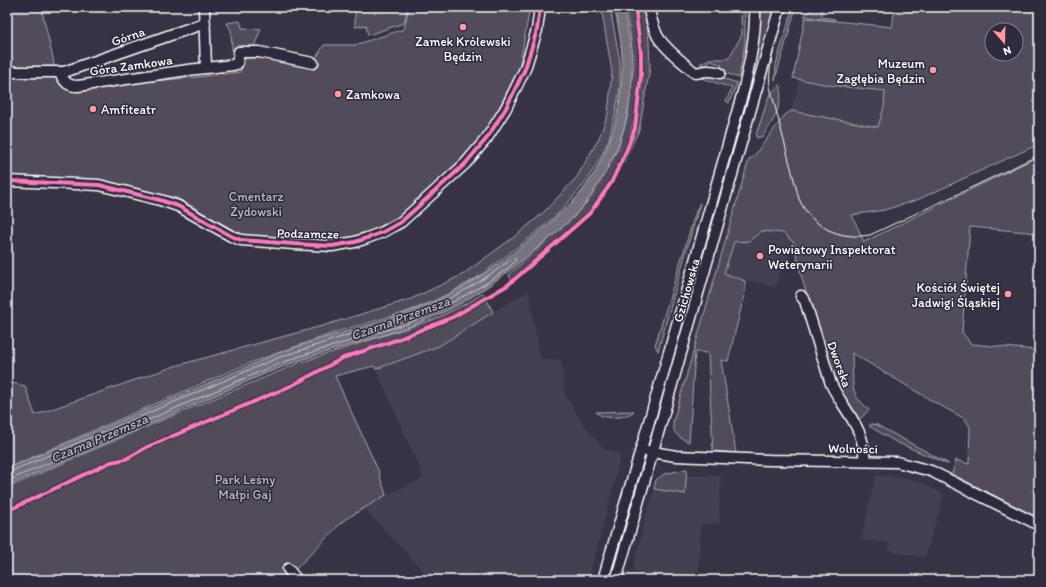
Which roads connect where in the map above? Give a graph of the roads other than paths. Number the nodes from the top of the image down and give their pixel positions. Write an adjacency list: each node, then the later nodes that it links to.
1 (204, 7): 6 (street)
2 (540, 7): 14 (street, Podzamcze)
3 (648, 7): 11 (street)
4 (755, 7): 12 (street, Gzichowska)
5 (780, 7): 13 (street, Gzichowska)
6 (205, 23): 8 (street); 10 (street, Górna)
7 (313, 63): 8 (street, Góra Zamkowa)
8 (206, 68): 10 (street, Góra Zamkowa)
9 (7, 72): 10 (street)
10 (59, 72)
11 (720, 73)
12 (722, 166): 13 (street); 16 (street, Gzichowska)
13 (734, 169): 17 (street, Gzichowska)
14 (7, 181)
15 (802, 296): 18 (street, Dworska)
16 (641, 450): 17 (street, Wolności); 22 (street, Gzichowska)
17 (653, 453): 18 (street, Wolności); 23 (street, Gzichowska)
18 (864, 461): 19 (street, Wolności)
19 (1039, 525)
20 (288, 569): 21 (street)
21 (297, 580)
22 (603, 580)
23 (616, 580)

